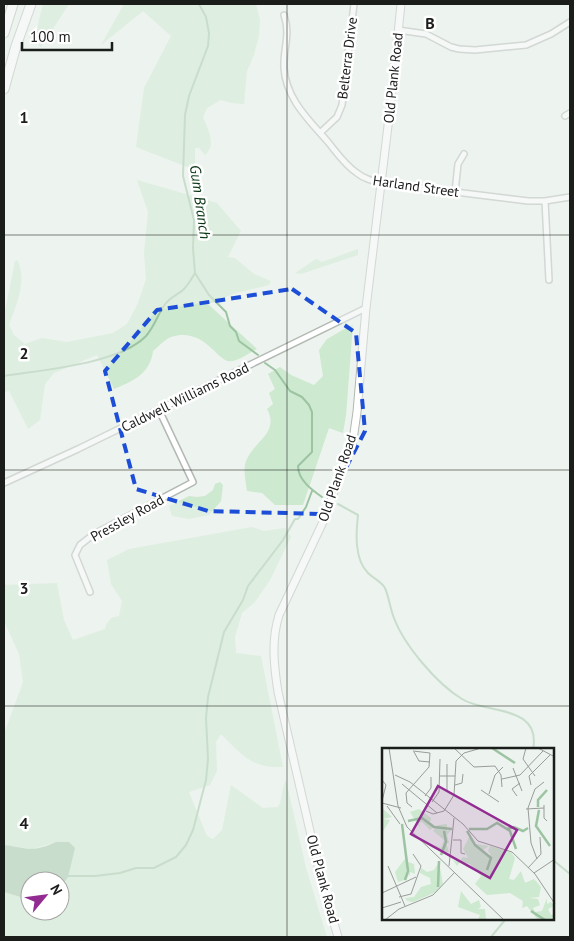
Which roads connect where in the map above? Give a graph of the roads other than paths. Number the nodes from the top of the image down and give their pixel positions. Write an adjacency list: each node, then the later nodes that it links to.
1 (13, 4): 8 (highway)
2 (31, 4): 9 (highway)
3 (354, 4): 10 (street, Belterra Drive)
4 (401, 4): 7 (street, Old Plank Road)
5 (284, 15): 10 (street, Harland Street)
6 (570, 22): 7 (street)
7 (398, 30): 12 (street, Old Plank Road)
8 (4, 33)
9 (4, 89)
10 (320, 133): 12 (street, Harland Street)
11 (464, 154): 13 (street)
12 (382, 183): 13 (street, Harland Street); 17 (street, Old Plank Road)
13 (455, 192): 15 (street, Harland Street)
14 (570, 197): 15 (street, Harland Street)
15 (545, 201): 16 (street)
16 (549, 280)
17 (366, 308): 18 (street, Caldwell Williams Road); 21 (street, Old Plank Road)
18 (159, 410): 19 (street, Caldwell Williams Road); 20 (street, Pressley Road)
19 (4, 483)
20 (90, 592)
21 (338, 937)

